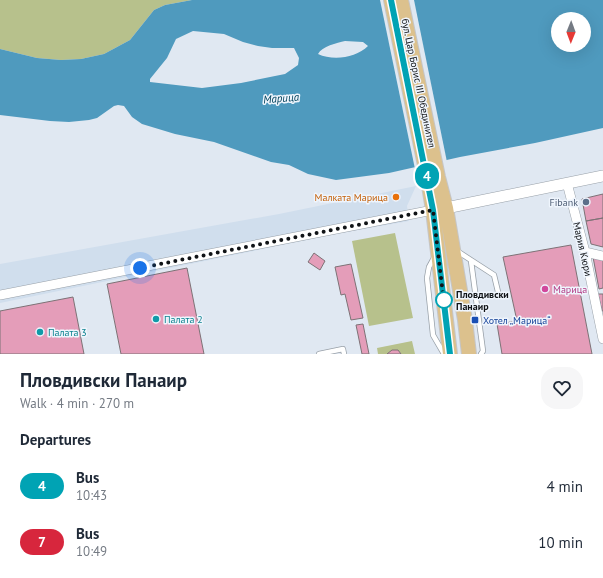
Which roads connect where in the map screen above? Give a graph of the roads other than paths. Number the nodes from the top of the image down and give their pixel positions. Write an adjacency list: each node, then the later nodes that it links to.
1 (391, 0): 4 (main road, бул. Цар Борис III Обединител)
2 (401, 0): 4 (main road, бул. Цар Борис III Обединител)
3 (603, 176): 5 (street)
4 (433, 179): 6 (main road, бул. Цар Борис III Обединител)
5 (567, 183): 6 (street); 9 (street, Мария Кюри)
6 (440, 209): 7 (main road, бул. Цар Борис III Обединител); 8 (main road, бул. Цар Борис III Обединител); 12 (street)
7 (454, 249): 11 (lane); 19 (main road, бул. Цар Борис III Обединител)
8 (438, 251): 17 (lane); 18 (main road, бул. Цар Борис III Обединител)
9 (585, 252): 10 (street); 14 (street, Мария Кюри)
10 (603, 256)
11 (471, 261): 13 (lane); 20 (lane)
12 (0, 295)
13 (499, 296)
14 (603, 339)
15 (319, 354): 16 (lane)
16 (344, 354)
17 (444, 354)
18 (450, 354)
19 (469, 354)
20 (481, 354)

